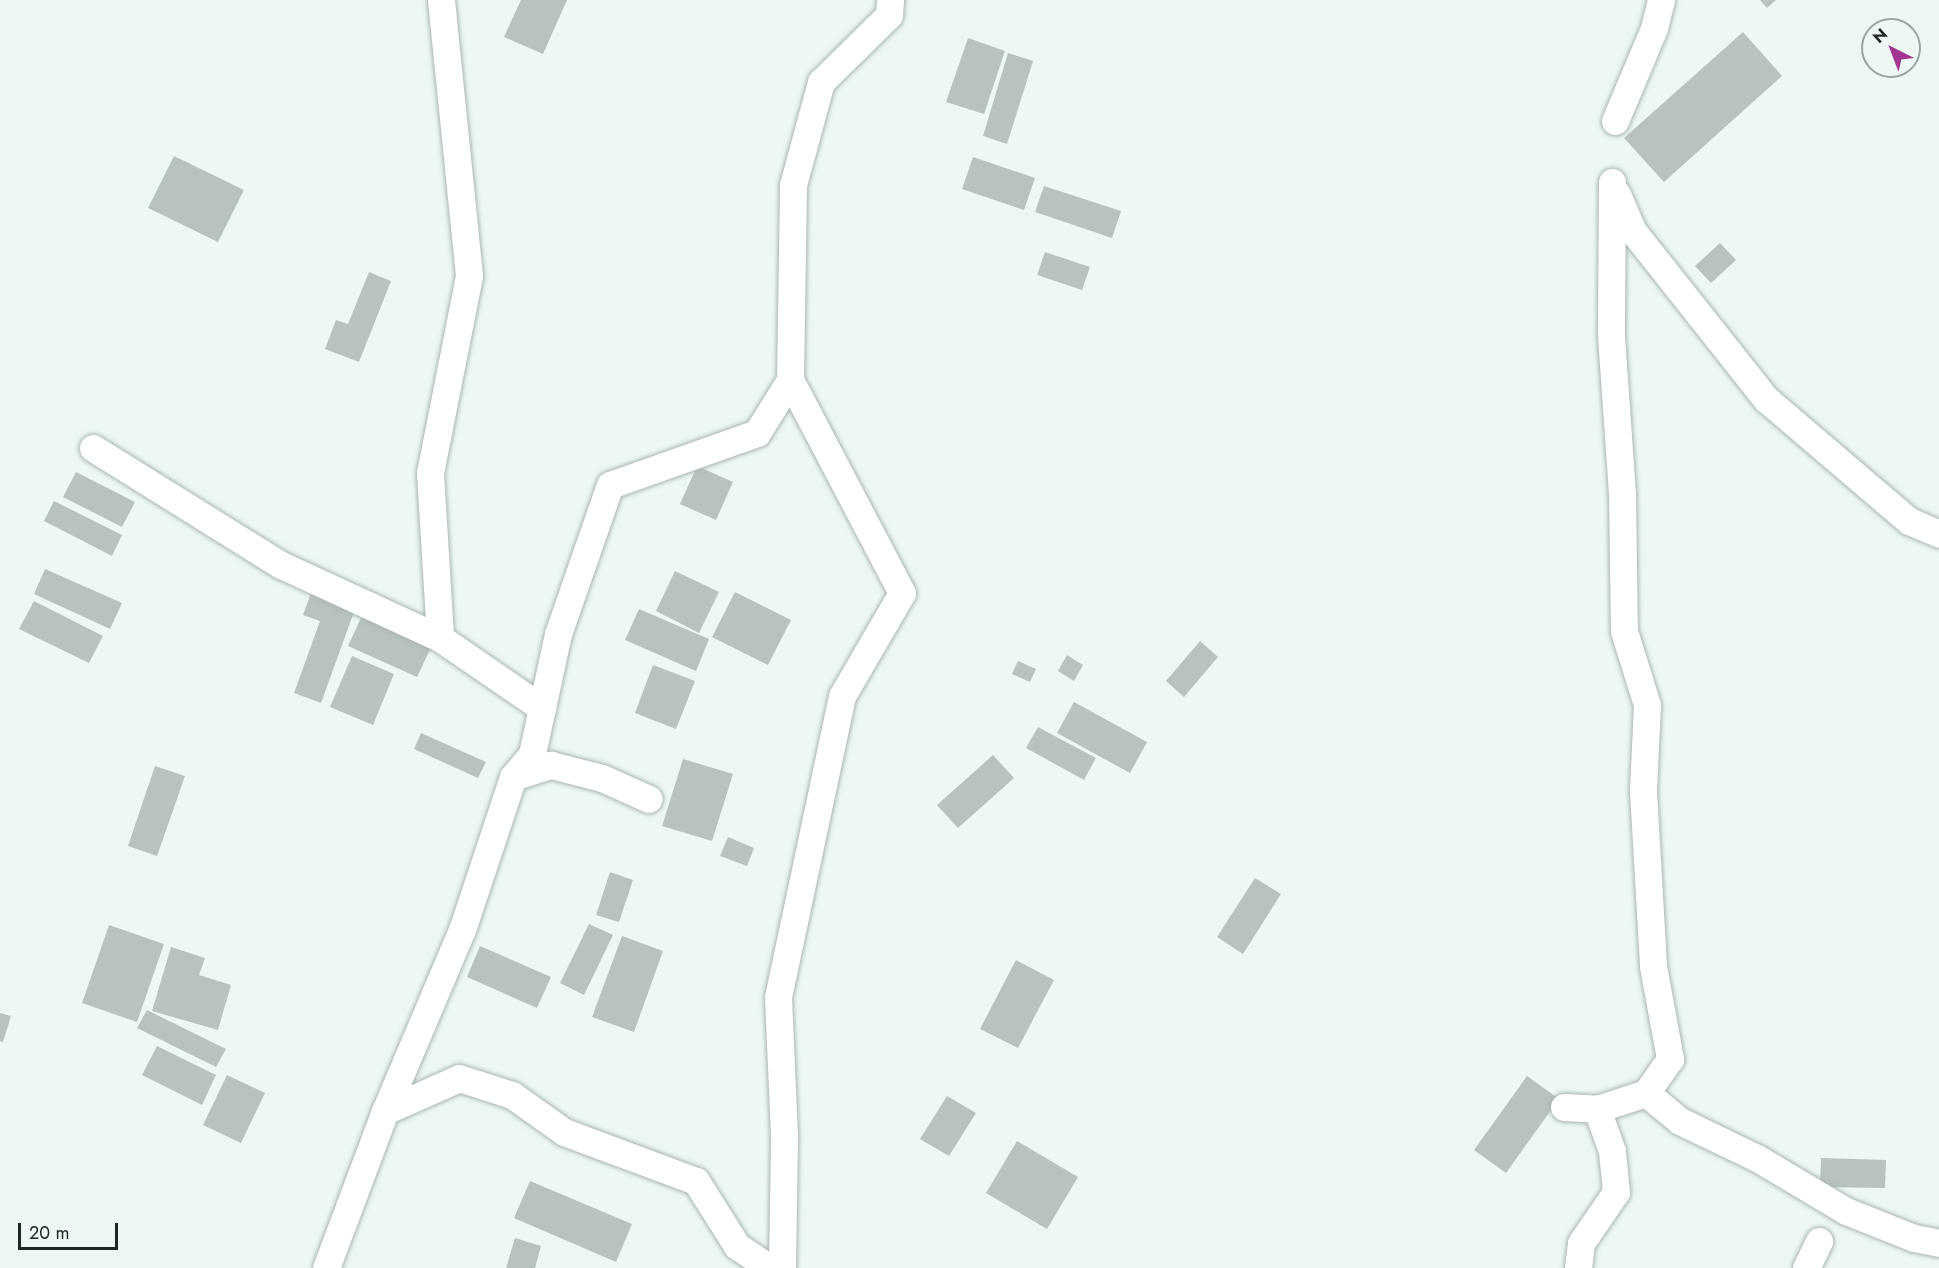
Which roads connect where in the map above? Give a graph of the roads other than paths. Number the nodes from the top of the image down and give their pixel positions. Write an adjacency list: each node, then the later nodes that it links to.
1 (441, 0): 8 (street)
2 (890, 0): 5 (street)
3 (1661, 0): 4 (street)
4 (1615, 122)
5 (790, 380): 9 (street); 20 (street)
6 (93, 448): 8 (street)
7 (1939, 534): 12 (street)
8 (440, 638): 9 (street)
9 (542, 708): 10 (street)
10 (513, 777): 11 (street); 15 (street)
11 (649, 799)
12 (1646, 1093): 14 (street); 17 (street)
13 (1564, 1107): 14 (street)
14 (1597, 1109): 21 (street)
15 (385, 1111): 18 (street); 19 (street)
16 (1819, 1241): 22 (street)
17 (1939, 1244)
18 (326, 1268)
19 (770, 1268)
20 (782, 1268)
21 (1578, 1268)
22 (1806, 1268)

